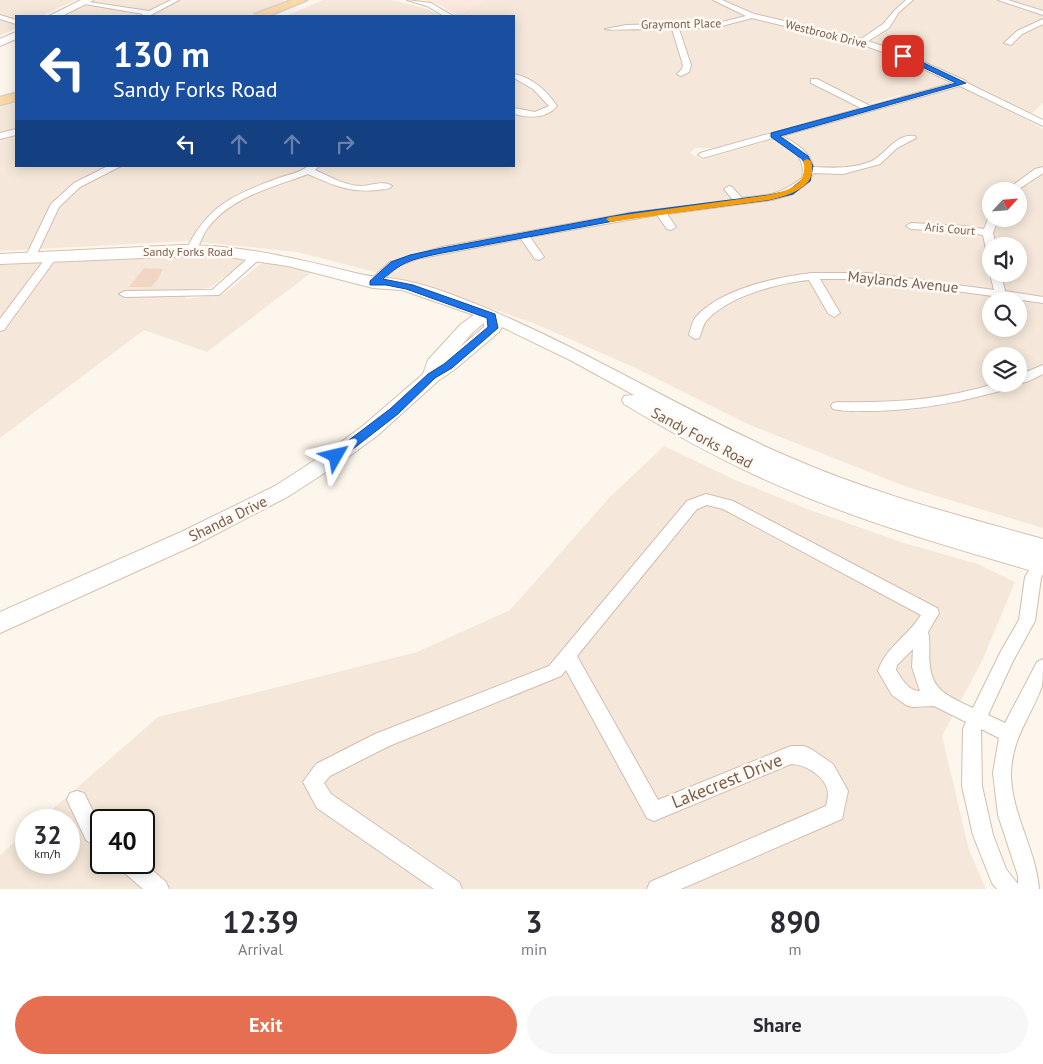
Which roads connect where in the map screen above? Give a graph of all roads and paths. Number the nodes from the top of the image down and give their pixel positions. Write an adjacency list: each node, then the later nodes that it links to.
1 (176, 0): 13 (street)
2 (300, 0): 14 (main road)
3 (410, 0): 16 (street)
4 (716, 0): 10 (street, Westbrook Drive)
5 (910, 0): 25 (street)
6 (1001, 0): 11 (street)
7 (314, 1): 15 (main road)
8 (86, 2): 12 (street); 13 (street)
9 (739, 2): 10 (street)
10 (727, 6): 17 (street, Westbrook Drive)
11 (1043, 13)
12 (56, 15)
13 (147, 15)
14 (262, 15)
15 (279, 15)
16 (447, 15)
17 (752, 16): 22 (street, Graymont Place); 25 (street, Westbrook Drive)
18 (2, 17): 19 (street); 21 (street)
19 (15, 18)
20 (1043, 21): 27 (street)
21 (15, 22)
22 (675, 26): 23 (street, Graymont Place); 28 (street)
23 (609, 29)
24 (15, 36): 26 (street)
25 (862, 42): 31 (street, Westbrook Drive)
26 (0, 43)
27 (1008, 43)
28 (681, 74)
29 (515, 76): 35 (street)
30 (814, 81): 34 (street)
31 (962, 83): 34 (street); 36 (street, Westbrook Drive)
32 (15, 97): 33 (main road)
33 (0, 101)
34 (867, 108): 38 (street)
35 (515, 111)
36 (1043, 123)
37 (15, 132): 39 (street)
38 (774, 135): 41 (street); 44 (street)
39 (0, 136)
40 (912, 138): 44 (street)
41 (704, 155)
42 (114, 167): 61 (street)
43 (311, 168): 47 (street); 57 (street)
44 (810, 170): 49 (street)
45 (1043, 170): 46 (street)
46 (1023, 182)
47 (387, 186)
48 (729, 190): 49 (street)
49 (739, 201): 50 (street)
50 (660, 212): 52 (street); 55 (street)
51 (911, 226): 54 (street, Aris Court)
52 (671, 227)
53 (990, 228): 54 (street)
54 (988, 233): 56 (street)
55 (524, 236): 60 (street); 64 (street)
56 (989, 237)
57 (191, 250): 58 (street, Sandy Forks Road); 59 (street, Sandy Forks Road)
58 (258, 255): 64 (street, Sandy Forks Road); 66 (street)
59 (52, 257): 61 (street, Sandy Forks Road); 71 (street)
60 (539, 257)
61 (30, 258): 62 (street, Sandy Forks Road)
62 (0, 260)
63 (812, 276): 65 (street, Maylands Avenue); 69 (street); 72 (street, Maylands Avenue)
64 (373, 283): 70 (street, Sandy Forks Road)
65 (985, 292)
66 (125, 294)
67 (1027, 298): 68 (street, Maylands Avenue)
68 (1043, 300)
69 (834, 313)
70 (487, 321): 77 (street, Sandy Forks Road); 78 (street, Shanda Drive)
71 (0, 327)
72 (695, 335)
73 (1043, 369): 74 (street)
74 (1027, 376)
75 (983, 392): 76 (street)
76 (838, 406)
77 (1042, 560): 85 (street)
78 (0, 623)
79 (920, 631): 80 (street); 81 (street); 82 (street)
80 (902, 648): 82 (street); 84 (street)
81 (567, 655): 91 (street); 92 (street, Lakecrest Drive)
82 (920, 660): 84 (street)
83 (1043, 666): 86 (street)
84 (935, 698): 85 (street)
85 (978, 717): 86 (street); 93 (street)
86 (1009, 734): 94 (street)
87 (77, 800): 88 (street)
88 (90, 829)
89 (141, 874): 90 (street)
90 (159, 889)
91 (452, 889)
92 (657, 889)
93 (1010, 889)
94 (1029, 889)

